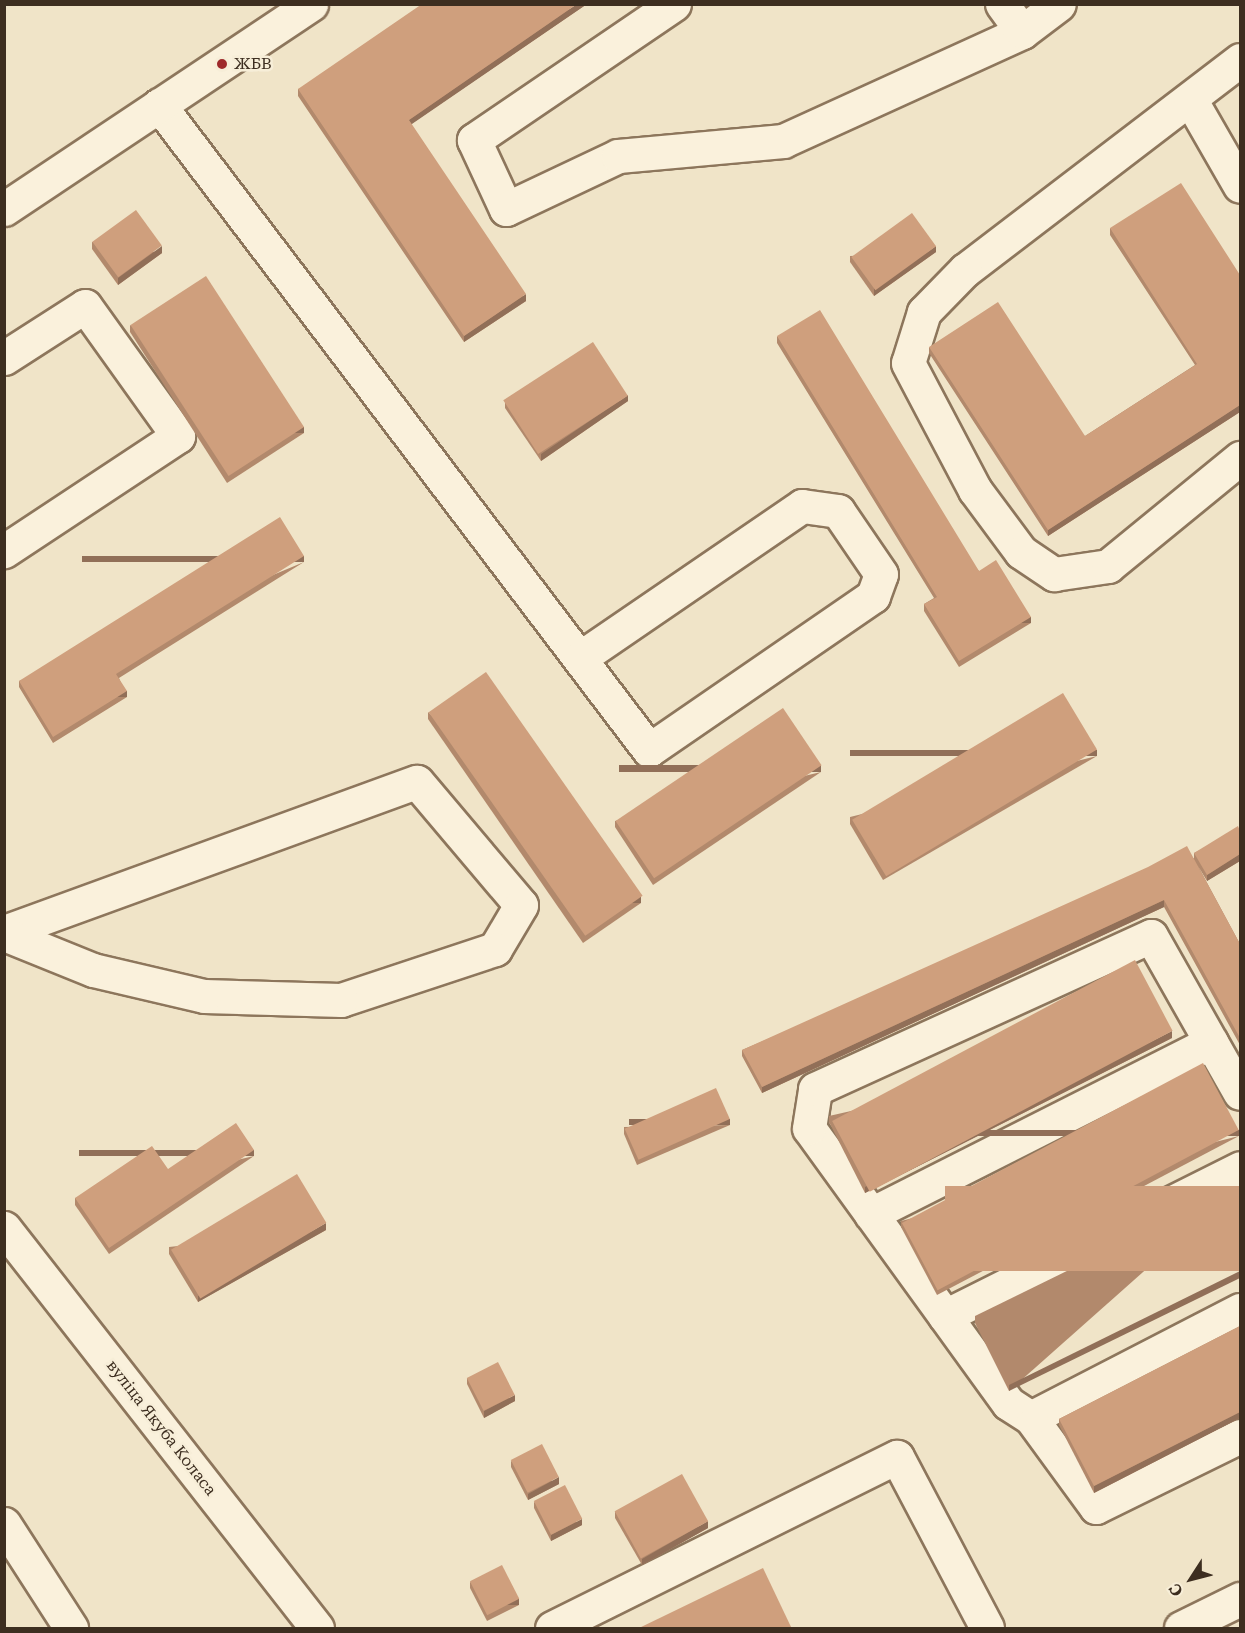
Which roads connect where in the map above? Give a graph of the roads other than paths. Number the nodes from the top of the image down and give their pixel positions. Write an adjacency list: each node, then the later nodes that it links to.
1 (311, 4): 8 (street)
2 (674, 4): 5 (street)
3 (1002, 4): 5 (street)
4 (1059, 4): 5 (street)
5 (1022, 32)
6 (1240, 60): 7 (street)
7 (1190, 99): 9 (street); 12 (street)
8 (159, 105): 10 (street); 14 (street)
9 (1240, 186)
10 (4, 208)
11 (4, 358): 13 (street)
12 (1240, 458)
13 (4, 551)
14 (580, 658): 14 (street)
15 (4, 933): 15 (street)
16 (1211, 1042): 17 (street); 19 (street); 19 (street)
17 (1240, 1093)
18 (1240, 1168): 22 (street)
19 (871, 1214): 22 (street)
20 (4, 1228): 28 (street, вуліца Якуба Коласа)
21 (1240, 1310): 23 (street)
22 (945, 1316): 23 (street)
23 (1031, 1418): 24 (street)
24 (1240, 1436)
25 (4, 1524): 27 (street)
26 (1240, 1599): 31 (street)
27 (71, 1629)
28 (317, 1629)
29 (552, 1629): 30 (street)
30 (987, 1629)
31 (1181, 1629)

